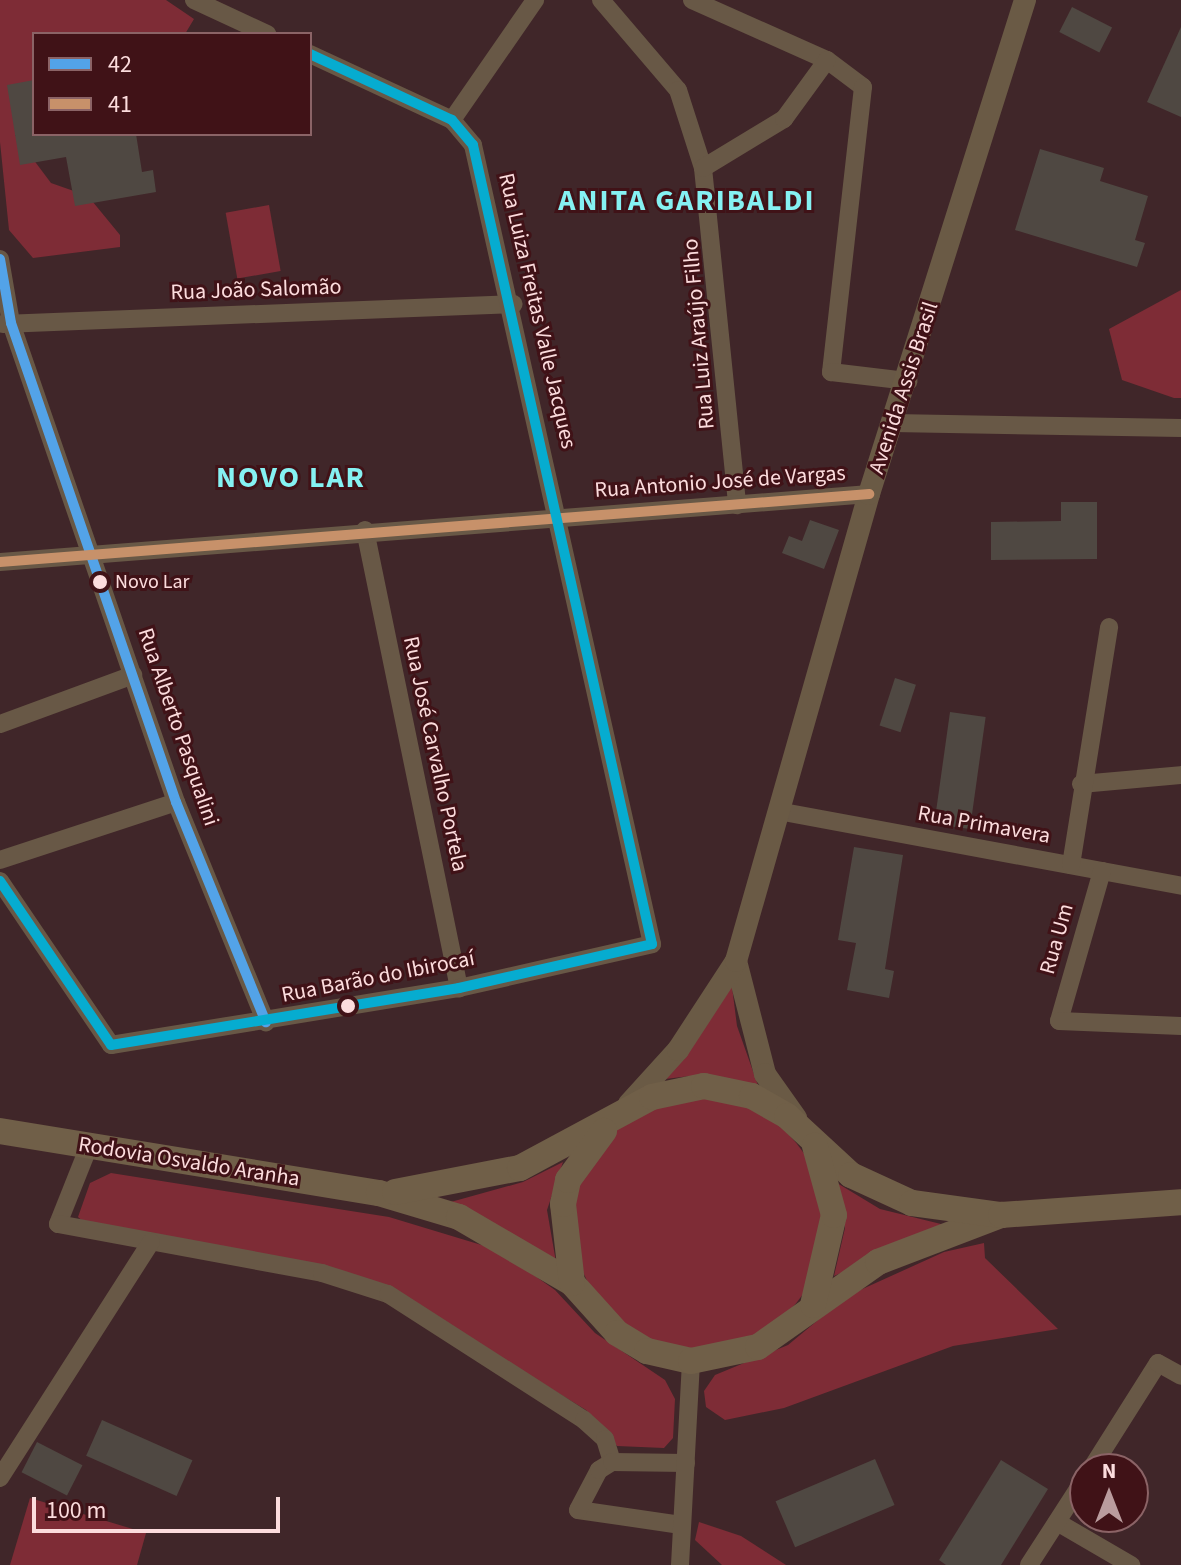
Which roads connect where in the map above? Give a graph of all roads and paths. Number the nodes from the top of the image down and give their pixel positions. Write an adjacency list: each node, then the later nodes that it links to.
1 (194, 0): 6 (street)
2 (535, 0): 9 (street)
3 (601, 0): 10 (street, Rua Luiz Araújo Filho)
4 (692, 0): 8 (street)
5 (1025, 0): 14 (main road, Avenida Assis Brasil)
6 (263, 32)
7 (312, 55): 9 (street)
8 (827, 60): 10 (street); 14 (street)
9 (452, 120): 12 (street, Rua Luiza Freitas Valle Jacques)
10 (703, 168): 18 (street, Rua Luiz Araújo Filho)
11 (0, 259): 13 (street, Rua Alberto Pasqualini)
12 (514, 304): 13 (street, Rua João Salomão); 19 (street, Rua Luiza Freitas Valle Jacques)
13 (5, 324): 21 (street, Rua Alberto Pasqualini)
14 (908, 381): 15 (main road, Avenida Assis Brasil)
15 (893, 423): 16 (street); 17 (main road, Avenida Assis Brasil)
16 (1181, 428)
17 (869, 494): 18 (street, Rua Antonio José de Vargas); 29 (main road, Avenida Assis Brasil)
18 (737, 505): 19 (street, Rua Antonio José de Vargas)
19 (560, 518): 20 (street, Rua Antonio José de Vargas); 35 (street, Rua Luiza Freitas Valle Jacques)
20 (365, 530): 21 (street, Rua Antonio José de Vargas); 37 (street, Rua José Carvalho Portela)
21 (94, 551): 22 (street, Rua Antonio José de Vargas); 24 (street, Rua Alberto Pasqualini)
22 (0, 562)
23 (1109, 627): 27 (street)
24 (133, 675): 25 (street); 28 (street, Rua Alberto Pasqualini)
25 (0, 724)
26 (1181, 775): 27 (street)
27 (1081, 784): 31 (street)
28 (176, 802): 30 (street); 38 (street, Rua Alberto Pasqualini)
29 (778, 811): 31 (street, Rua Primavera); 36 (main road, Avenida Assis Brasil)
30 (0, 860)
31 (1071, 865): 32 (street, Rua Primavera)
32 (1102, 871): 34 (street, Rua Primavera); 39 (street, Rua Um)
33 (0, 881): 38 (street, Rua Barão do Ibirocaí)
34 (1181, 886)
35 (652, 944): 37 (street, Rua Barão do Ibirocaí)
36 (736, 961): 40 (main road, Avenida Assis Brasil); 42 (main road)
37 (459, 988): 38 (street, Rua Barão do Ibirocaí)
38 (266, 1022)
39 (1181, 1026)
40 (617, 1117): 42 (highway); 44 (highway); 48 (highway)
41 (0, 1131): 43 (highway, Rodovia Osvaldo Aranha)
42 (811, 1135): 46 (highway); 49 (highway)
43 (89, 1146): 44 (highway, Rodovia Osvaldo Aranha); 47 (street)
44 (379, 1193): 48 (highway)
45 (1181, 1202): 46 (highway)
46 (1001, 1215): 49 (highway)
47 (151, 1242): 53 (street); 55 (street)
48 (572, 1283): 50 (highway)
49 (813, 1305): 50 (highway)
50 (691, 1361): 54 (street)
51 (1181, 1376): 52 (street)
52 (1101, 1453)
53 (612, 1462): 54 (street); 58 (street)
54 (686, 1463): 58 (street)
55 (0, 1478)
56 (1069, 1503): 57 (street)
57 (1057, 1522): 60 (street); 61 (street)
58 (681, 1525): 59 (street)
59 (680, 1565)
60 (1029, 1565)
61 (1131, 1565)

